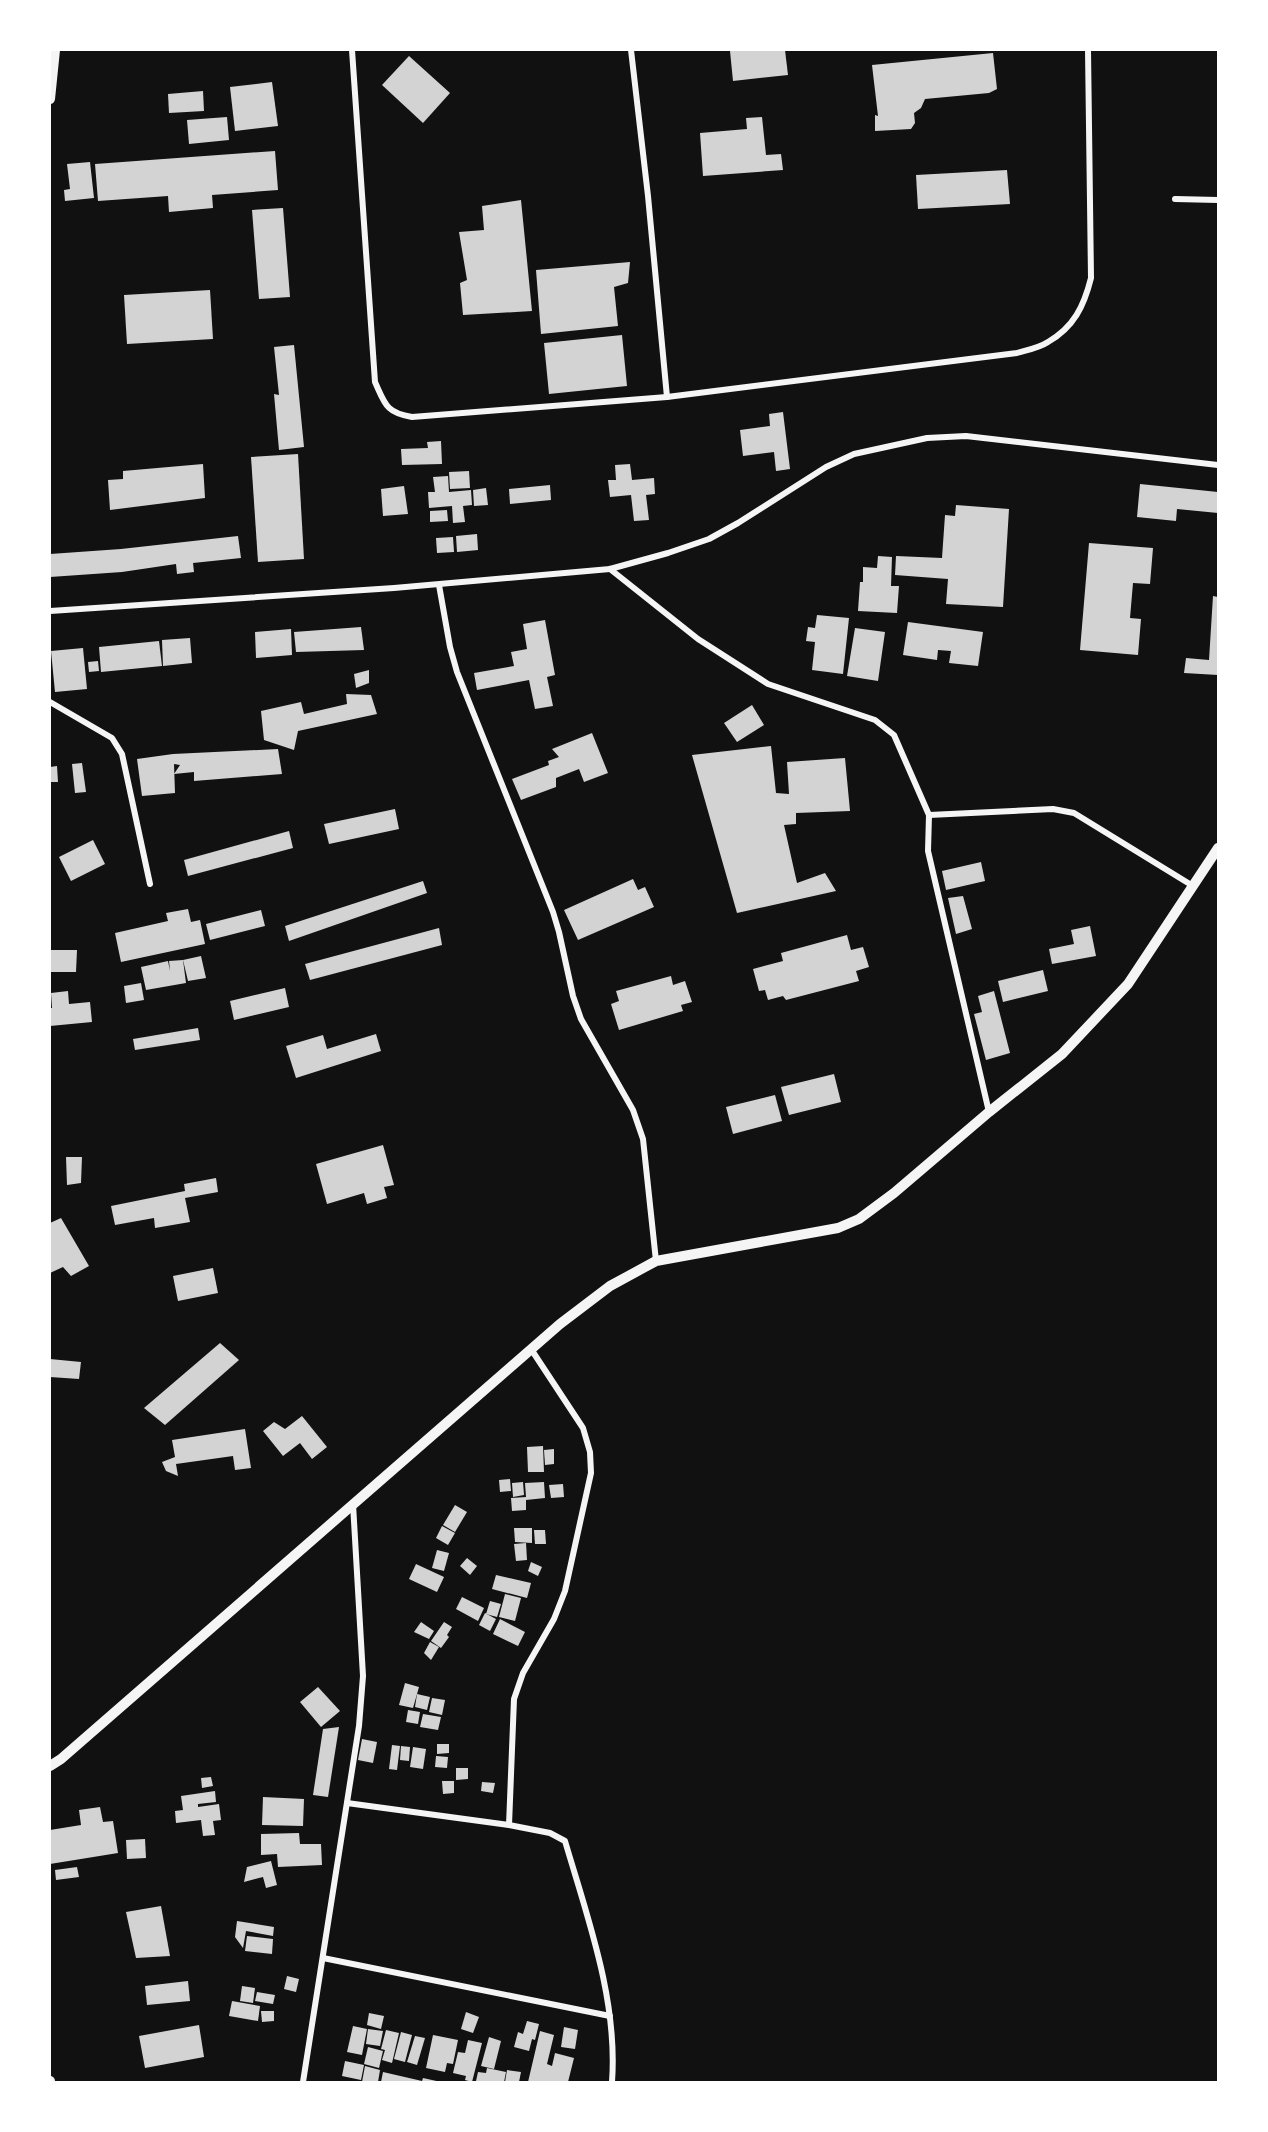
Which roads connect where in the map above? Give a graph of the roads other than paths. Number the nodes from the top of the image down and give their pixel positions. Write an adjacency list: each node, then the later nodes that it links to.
1 (55, 50): 5 (street)
2 (352, 50): 8 (street)
3 (630, 50): 8 (street)
4 (1088, 50): 8 (street)
5 (50, 99)
6 (1175, 199): 7 (street)
7 (1218, 200)
8 (667, 397)
9 (1218, 465): 10 (street)
10 (610, 569): 11 (street); 14 (street)
11 (439, 585): 12 (street); 19 (street)
12 (50, 611)
13 (50, 702): 16 (street)
14 (929, 815): 17 (street); 18 (street)
15 (1218, 848): 17 (street)
16 (150, 884)
17 (1193, 886): 18 (street)
18 (989, 1112): 19 (street)
19 (656, 1261): 20 (street)
20 (531, 1349): 21 (street); 24 (street)
21 (353, 1504): 22 (street); 23 (street)
22 (50, 1766)
23 (347, 1803): 24 (street); 25 (street)
24 (509, 1825): 26 (street)
25 (323, 1958): 26 (street); 27 (street)
26 (610, 2016): 28 (street)
27 (303, 2082)
28 (612, 2082)

